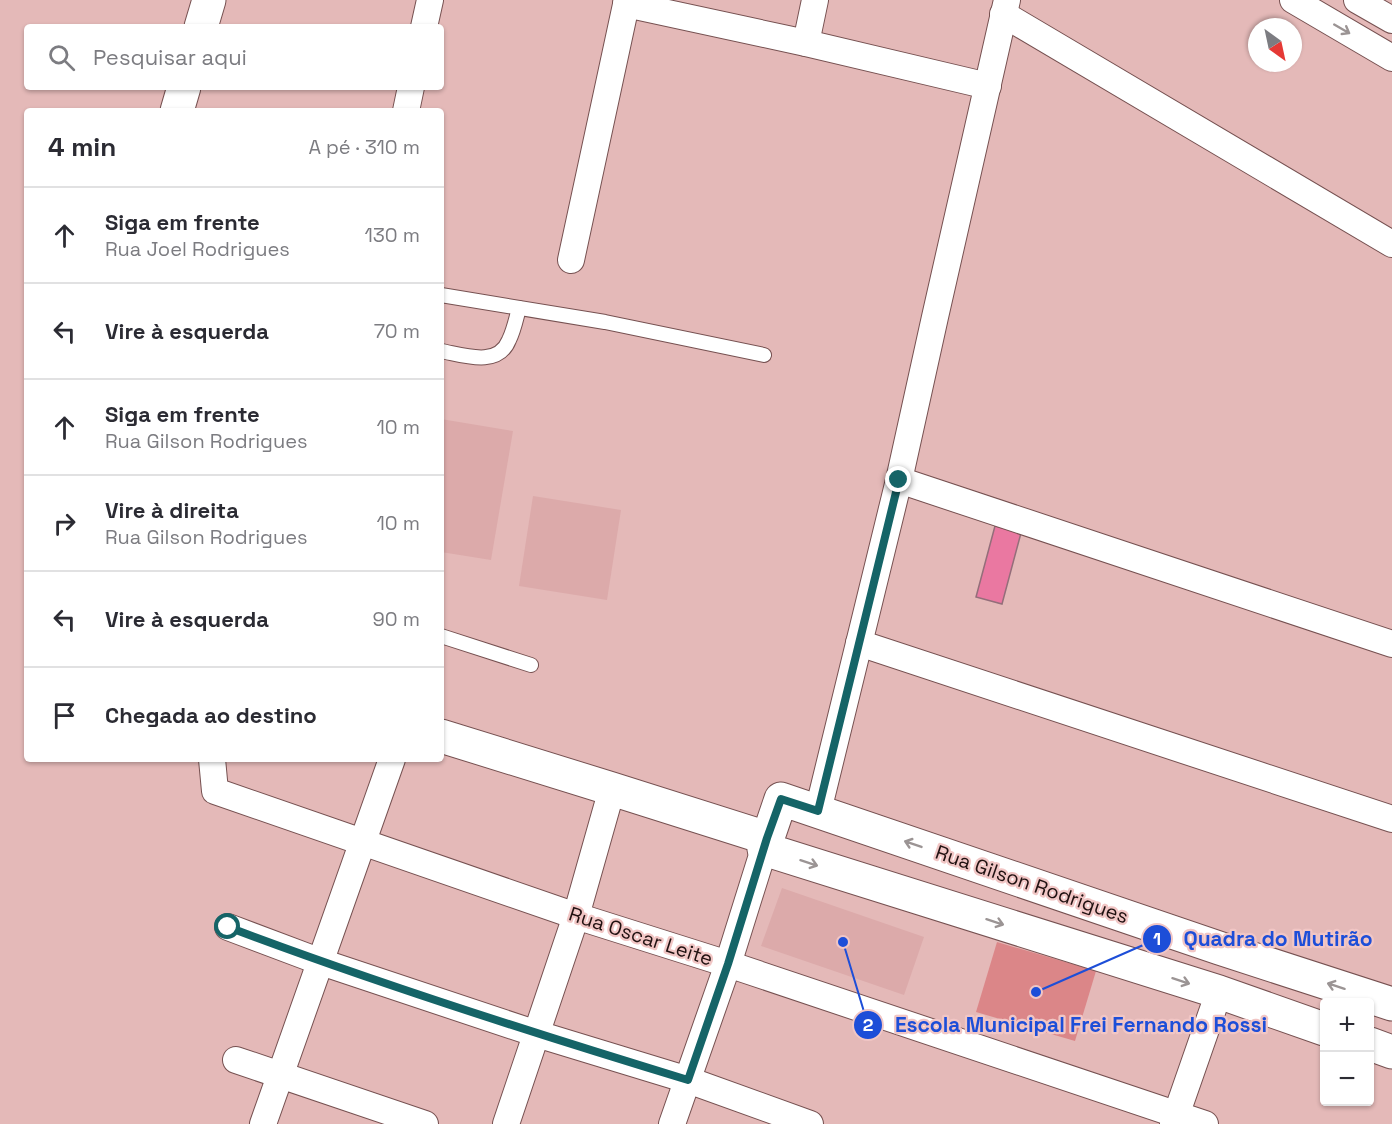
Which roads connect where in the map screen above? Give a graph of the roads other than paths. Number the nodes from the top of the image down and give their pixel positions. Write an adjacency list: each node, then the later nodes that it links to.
1 (209, 0): 9 (street)
2 (430, 0): 10 (street)
3 (814, 0): 11 (street)
4 (1293, 0): 12 (street, one-way to 12)
5 (1358, 0): 8 (street)
6 (626, 2): 11 (street); 19 (street)
7 (1005, 7): 13 (street); 18 (street)
8 (1392, 20)
9 (202, 24)
10 (425, 24)
11 (806, 43): 13 (street)
12 (1392, 58)
13 (988, 86): 24 (street)
14 (183, 90): 16 (street)
15 (410, 90): 17 (street)
16 (178, 108)
17 (407, 108)
18 (1392, 244)
19 (571, 260)
20 (444, 296): 21 (lane)
21 (519, 308): 22 (lane); 23 (lane)
22 (444, 352)
23 (764, 355)
24 (899, 480): 26 (street); 27 (street)
25 (444, 637): 28 (lane)
26 (858, 643): 33 (street); 34 (street)
27 (1392, 644)
28 (531, 665)
29 (444, 737): 32 (street)
30 (212, 762): 35 (street, Rua Oscar Leite)
31 (391, 762): 35 (street)
32 (612, 789): 36 (street); 37 (street)
33 (818, 811): 36 (street, Rua Gilson Rodrigues); 42 (street, Rua Gilson Rodrigues, one-way to 33)
34 (1392, 819)
35 (363, 843): 37 (street, Rua Oscar Leite); 39 (street)
36 (766, 844): 40 (street); 41 (street, one-way to 41)
37 (576, 916): 40 (street, Rua Oscar Leite); 44 (street)
38 (228, 927): 39 (street)
39 (321, 962): 44 (street); 48 (street)
40 (728, 964): 49 (street); 50 (street, Rua Oscar Leite)
41 (1219, 993): 43 (street); 50 (street)
42 (1392, 1004)
43 (1320, 1028)
44 (537, 1034): 49 (street); 53 (street)
45 (1374, 1045): 46 (street)
46 (1392, 1052)
47 (236, 1060): 48 (street)
48 (281, 1075): 51 (street); 52 (street)
49 (688, 1080): 54 (street); 55 (street)
50 (1175, 1119): 56 (street, Rua Oscar Leite)
51 (263, 1124)
52 (425, 1124)
53 (506, 1124)
54 (672, 1124)
55 (810, 1124)
56 (1205, 1124)

